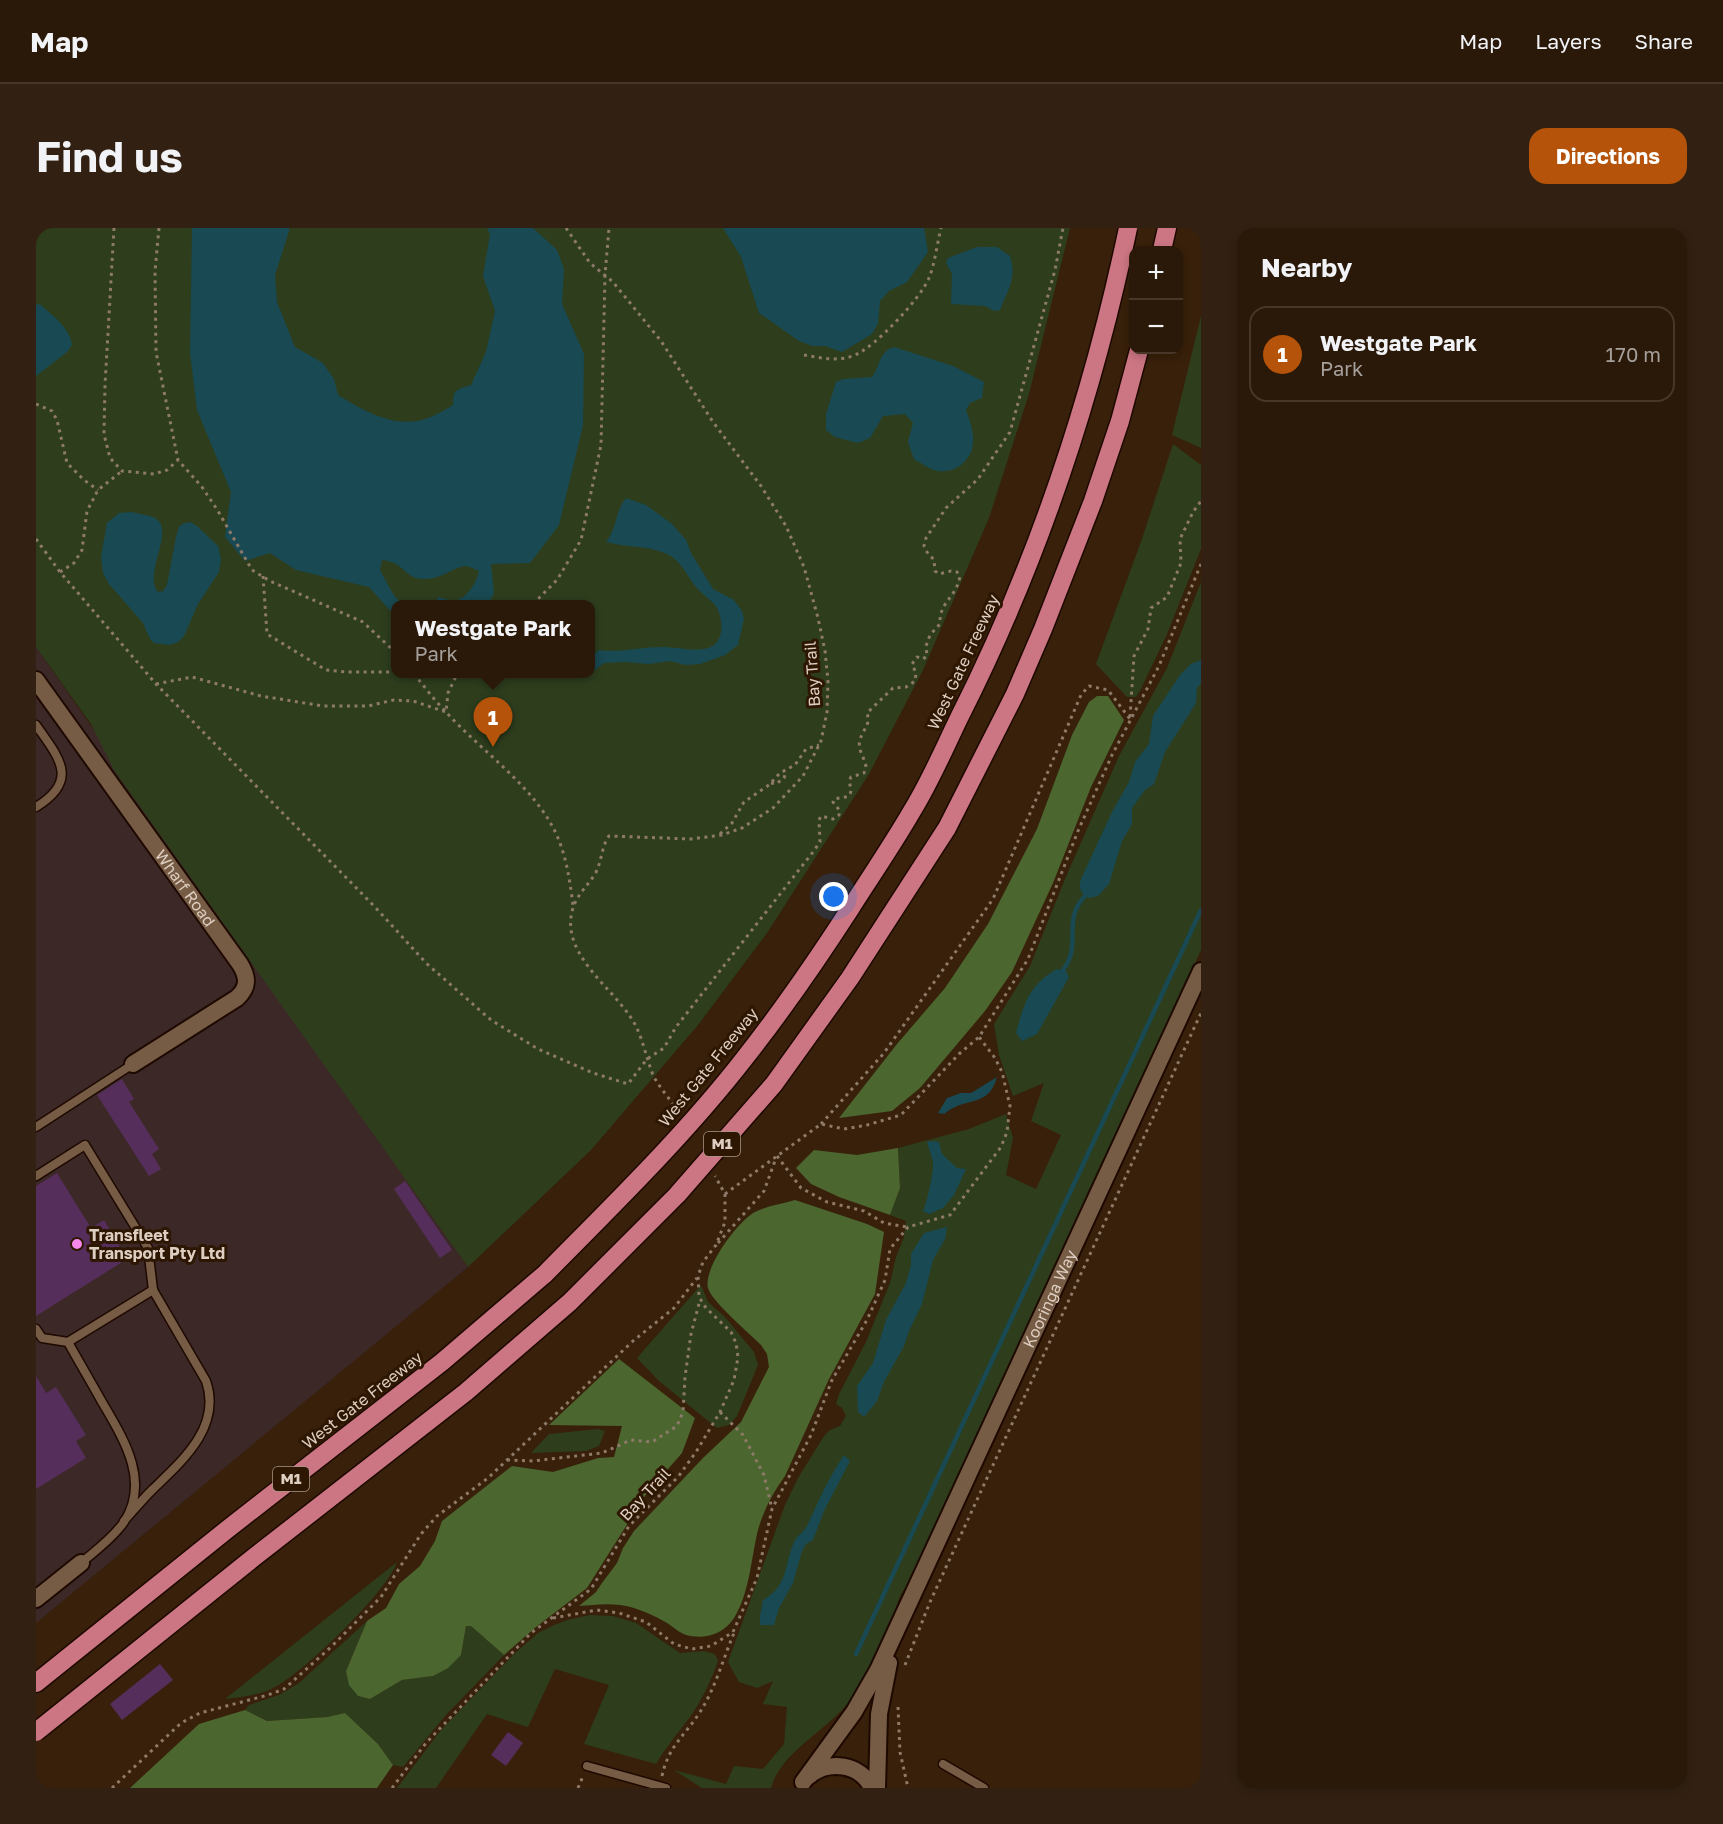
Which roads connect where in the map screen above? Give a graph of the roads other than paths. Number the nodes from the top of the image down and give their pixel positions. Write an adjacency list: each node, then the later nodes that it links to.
1 (1128, 228): 19 (highway, West Gate Freeway / M1, bridge)
2 (1167, 228): 3 (highway)
3 (1163, 246)
4 (1138, 354): 20 (highway, M1, bridge)
5 (36, 680): 9 (street, Wharf Road)
6 (36, 725): 7 (lane)
7 (36, 807)
8 (1201, 971): 18 (street, Kooringa Way)
9 (133, 1064): 10 (lane)
10 (36, 1127)
11 (36, 1176): 12 (lane)
12 (153, 1290): 14 (lane); 15 (lane)
13 (36, 1329): 14 (lane)
14 (68, 1342): 15 (lane)
15 (124, 1521): 16 (lane)
16 (81, 1563): 17 (street)
17 (36, 1599)
18 (899, 1627): 23 (street, Kooringa Way); 26 (street, Kooringa Way)
19 (36, 1683)
20 (36, 1732)
21 (944, 1764): 27 (lane)
22 (587, 1766): 24 (lane)
23 (801, 1785): 25 (street)
24 (662, 1787)
25 (872, 1788)
26 (877, 1788)
27 (984, 1788)

